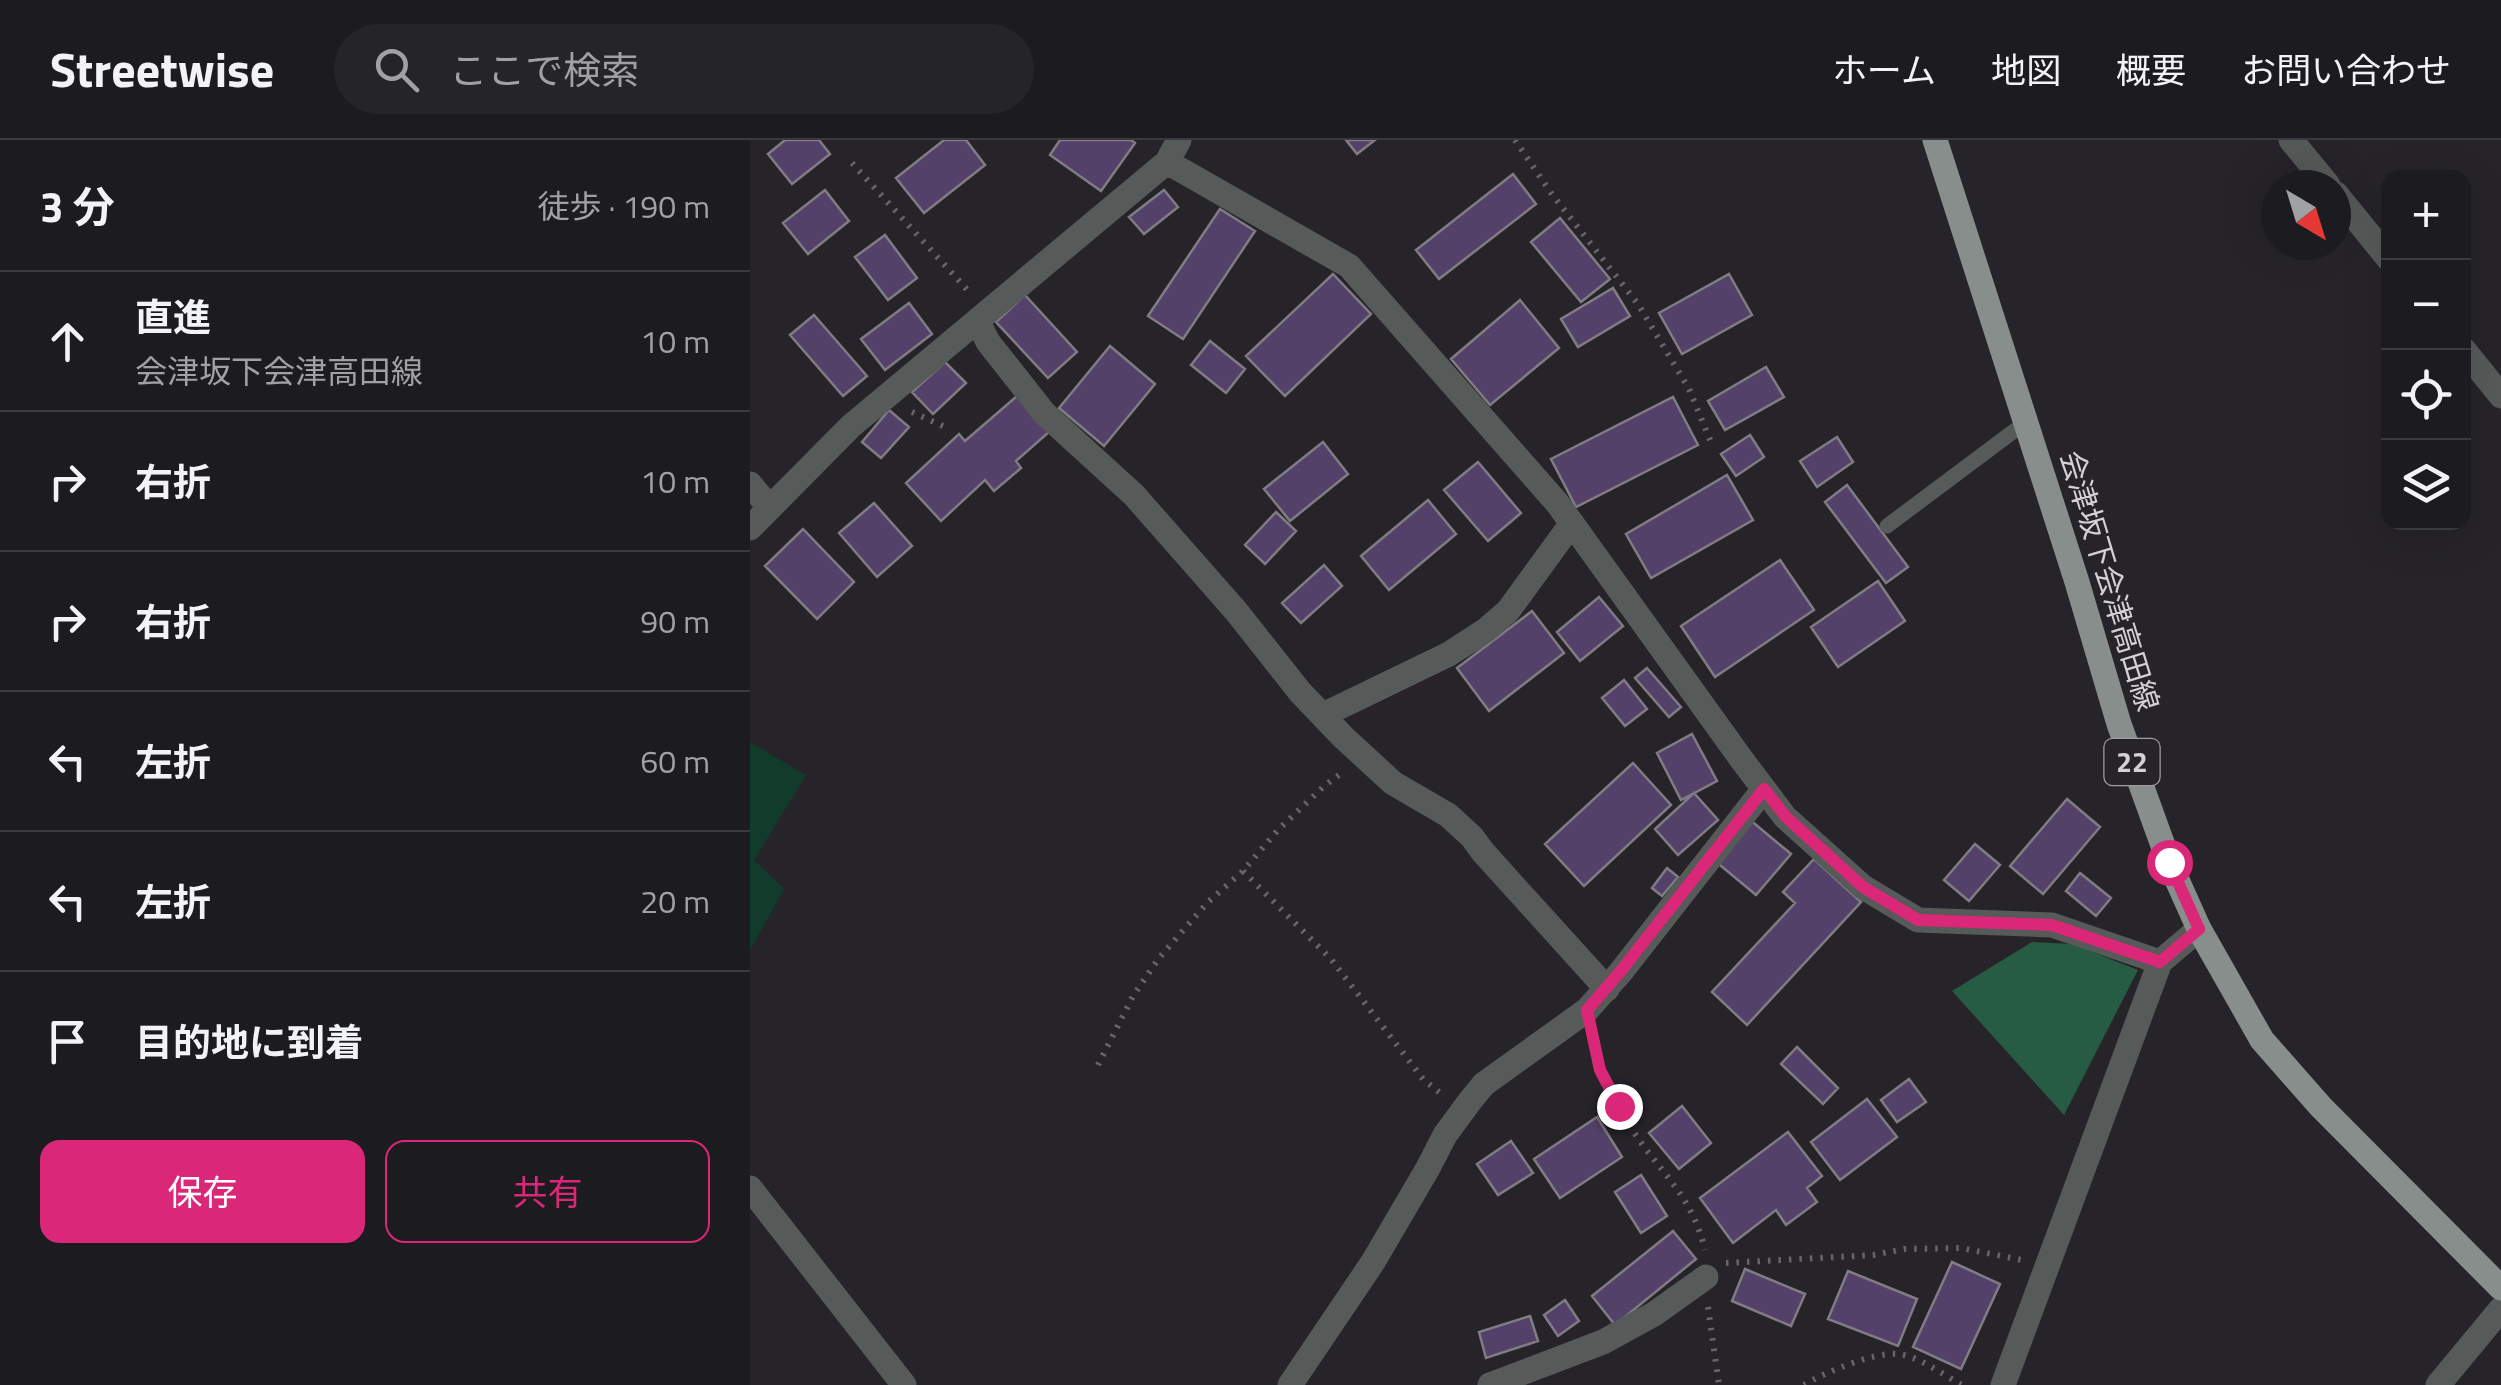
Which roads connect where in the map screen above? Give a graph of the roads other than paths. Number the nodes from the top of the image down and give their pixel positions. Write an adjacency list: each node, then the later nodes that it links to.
1 (1935, 140): 10 (main road, 会津坂下会津高田線 / 22)
2 (2292, 140): 4 (street)
3 (1173, 151): 7 (street); 13 (street)
4 (2316, 170)
5 (2351, 212): 6 (street)
6 (2381, 249)
7 (983, 317): 12 (street); 16 (street)
8 (2471, 359): 9 (street)
9 (2501, 396)
10 (2026, 422): 14 (lane); 18 (main road, 会津坂下会津高田線 / 22)
11 (750, 484): 12 (street)
12 (769, 507): 15 (street)
13 (1572, 522): 16 (street); 17 (street)
14 (1887, 526)
15 (750, 528)
16 (1323, 715): 20 (street)
17 (1764, 789): 19 (street); 20 (street)
18 (2199, 929): 19 (street); 23 (main road, 会津坂下会津高田線 / 22)
19 (2160, 962): 28 (street)
20 (1607, 989): 26 (street)
21 (750, 1188): 25 (street)
22 (1706, 1270): 27 (street)
23 (2501, 1288)
24 (2501, 1308): 29 (street)
25 (904, 1385)
26 (1290, 1385)
27 (1490, 1385)
28 (2003, 1385)
29 (2438, 1385)

